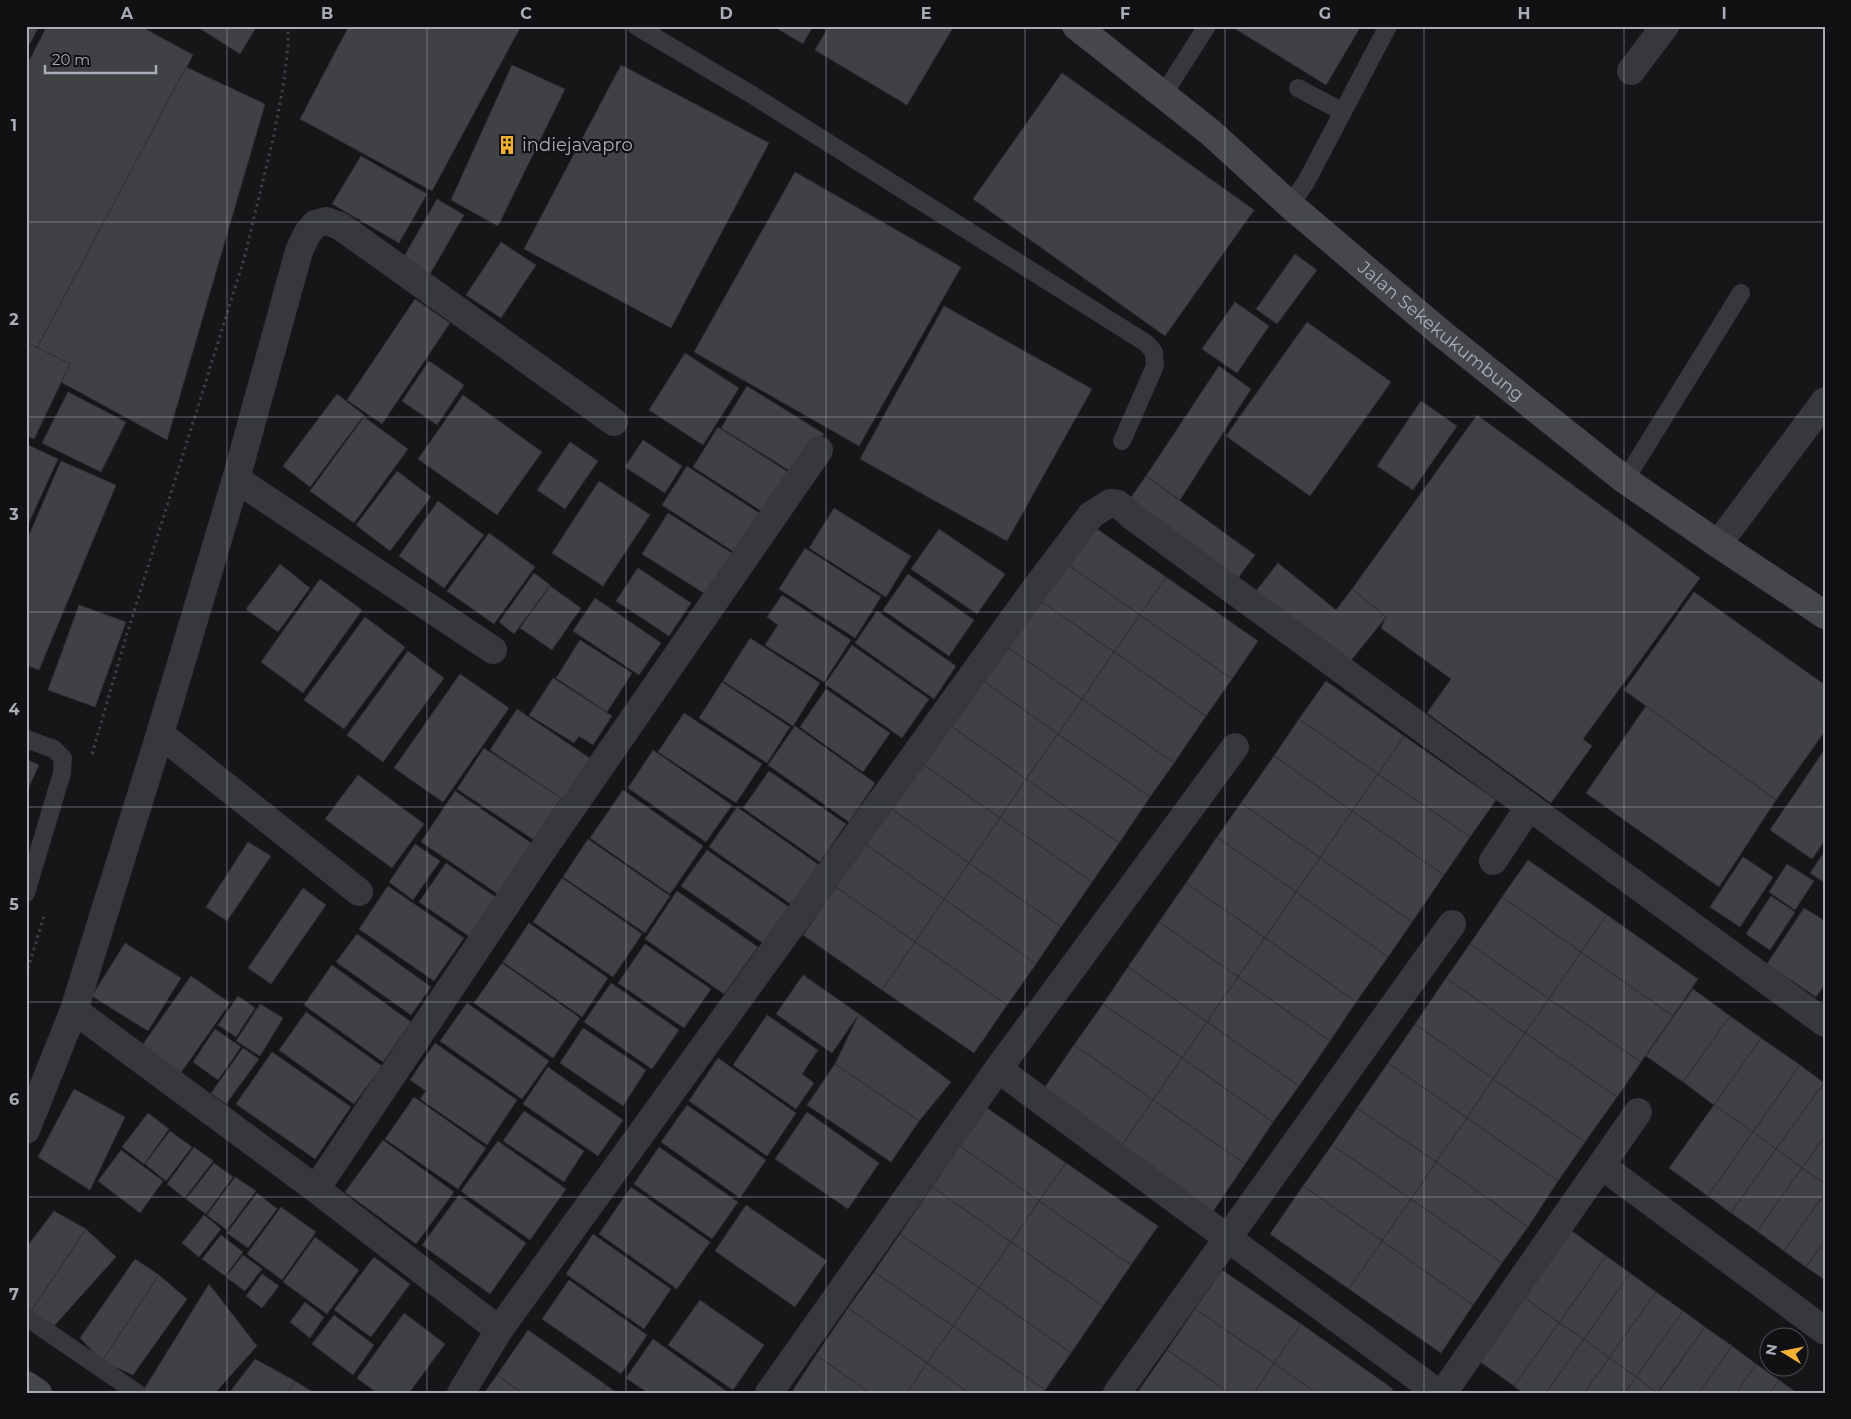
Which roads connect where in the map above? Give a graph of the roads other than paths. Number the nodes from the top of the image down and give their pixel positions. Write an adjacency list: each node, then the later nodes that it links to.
1 (636, 26): 14 (lane)
2 (1076, 26): 8 (street, Jalan Sekekukumbung)
3 (1207, 26): 8 (lane)
4 (1388, 26): 9 (lane)
5 (1665, 26): 6 (street)
6 (1631, 71)
7 (1298, 88): 9 (lane)
8 (1163, 95): 10 (street, Jalan Sekekukumbung)
9 (1343, 112): 10 (lane)
10 (1290, 205): 17 (street, Jalan Sekekukumbung)
11 (1741, 293): 17 (lane)
12 (1825, 401): 18 (street)
13 (614, 422): 16 (street)
14 (1122, 441)
15 (819, 450): 35 (street)
16 (236, 479): 20 (street); 21 (street)
17 (1625, 480): 18 (street, Jalan Sekekukumbung)
18 (1718, 544): 19 (street, Jalan Sekekukumbung)
19 (1825, 615)
20 (493, 650)
21 (160, 734): 26 (street); 29 (street)
22 (26, 738): 27 (lane)
23 (1235, 747): 31 (street)
24 (1529, 807): 25 (street); 30 (street); 38 (street)
25 (1493, 861)
26 (359, 892)
27 (26, 893)
28 (1452, 924): 36 (street)
29 (74, 1010): 33 (street); 35 (street)
30 (1825, 1023)
31 (998, 1069): 36 (street); 44 (street)
32 (1638, 1112): 34 (street)
33 (26, 1130)
34 (1602, 1166): 39 (street); 47 (street)
35 (316, 1190): 38 (street)
36 (1227, 1237): 45 (street); 46 (street)
37 (26, 1317): 42 (lane)
38 (499, 1330): 43 (street)
39 (1825, 1331)
40 (26, 1385): 41 (street)
41 (38, 1393)
42 (137, 1393)
43 (461, 1393)
44 (769, 1393)
45 (1117, 1393)
46 (1438, 1393)
47 (1443, 1393)

